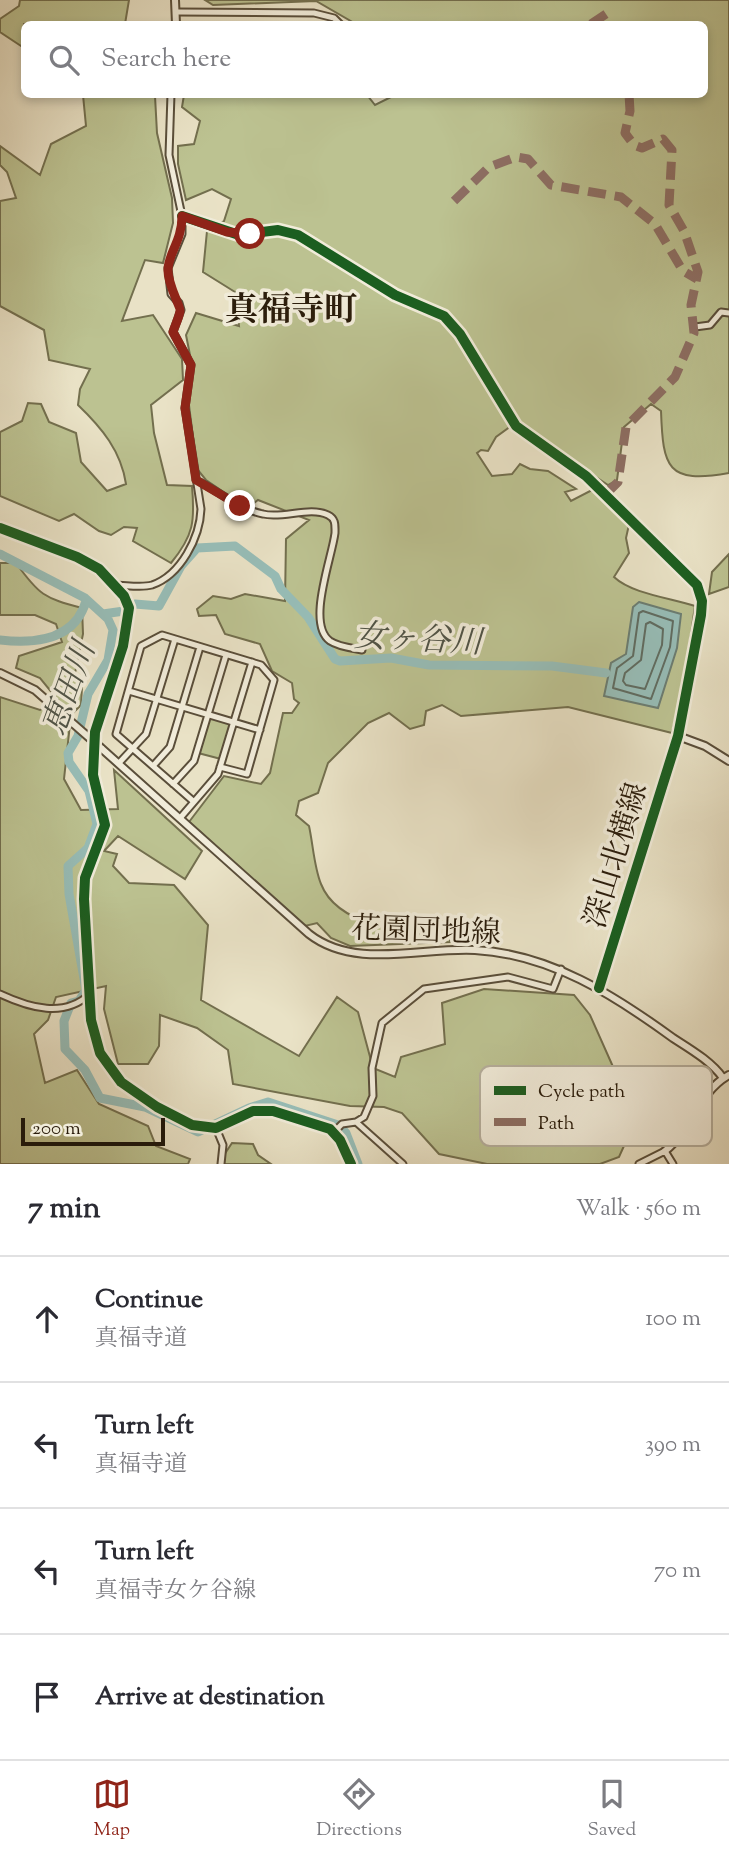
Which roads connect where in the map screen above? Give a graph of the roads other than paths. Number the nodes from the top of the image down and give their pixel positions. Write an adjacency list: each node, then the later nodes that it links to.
1 (175, 0): 2 (street)
2 (178, 12): 3 (street); 4 (street)
3 (176, 21)
4 (337, 21)
5 (171, 98): 6 (street)
6 (182, 216): 9 (street); 24 (street, 深山北横線)
7 (729, 313): 8 (street)
8 (695, 327)
9 (196, 480): 11 (street); 14 (street)
10 (0, 528): 11 (street)
11 (114, 585): 36 (street)
12 (175, 639): 13 (street); 18 (street); 19 (street)
13 (200, 647): 15 (street); 20 (street)
14 (362, 650)
15 (226, 655): 16 (street); 21 (street)
16 (252, 662): 22 (street); 23 (street)
17 (0, 673): 27 (street, 花園団地線, bridge)
18 (128, 691): 19 (street); 25 (street)
19 (156, 699): 20 (street); 25 (street)
20 (182, 707): 21 (street); 28 (street)
21 (208, 715): 22 (street); 30 (street)
22 (234, 722): 23 (street); 29 (street)
23 (260, 730): 29 (street)
24 (678, 736): 26 (street); 34 (street, 深山北横線)
25 (132, 748): 27 (street); 28 (street)
26 (729, 761)
27 (119, 764): 32 (street, 花園団地線)
28 (153, 766): 30 (street)
29 (220, 767): 31 (street)
30 (173, 784): 31 (street)
31 (193, 801): 32 (street)
32 (181, 817): 33 (street, 花園団地線)
33 (561, 969): 34 (street, 花園団地線); 40 (street)
34 (599, 988): 37 (street, 花園団地線)
35 (0, 994): 36 (street)
36 (90, 994): 41 (street)
37 (711, 1066)
38 (726, 1077): 39 (street)
39 (712, 1090)
40 (356, 1122): 42 (street); 47 (street)
41 (216, 1128): 42 (street); 45 (street)
42 (335, 1131): 46 (street)
43 (670, 1146): 44 (street)
44 (665, 1151): 48 (street); 49 (street)
45 (221, 1164)
46 (351, 1164)
47 (402, 1164)
48 (639, 1164)
49 (673, 1164)

